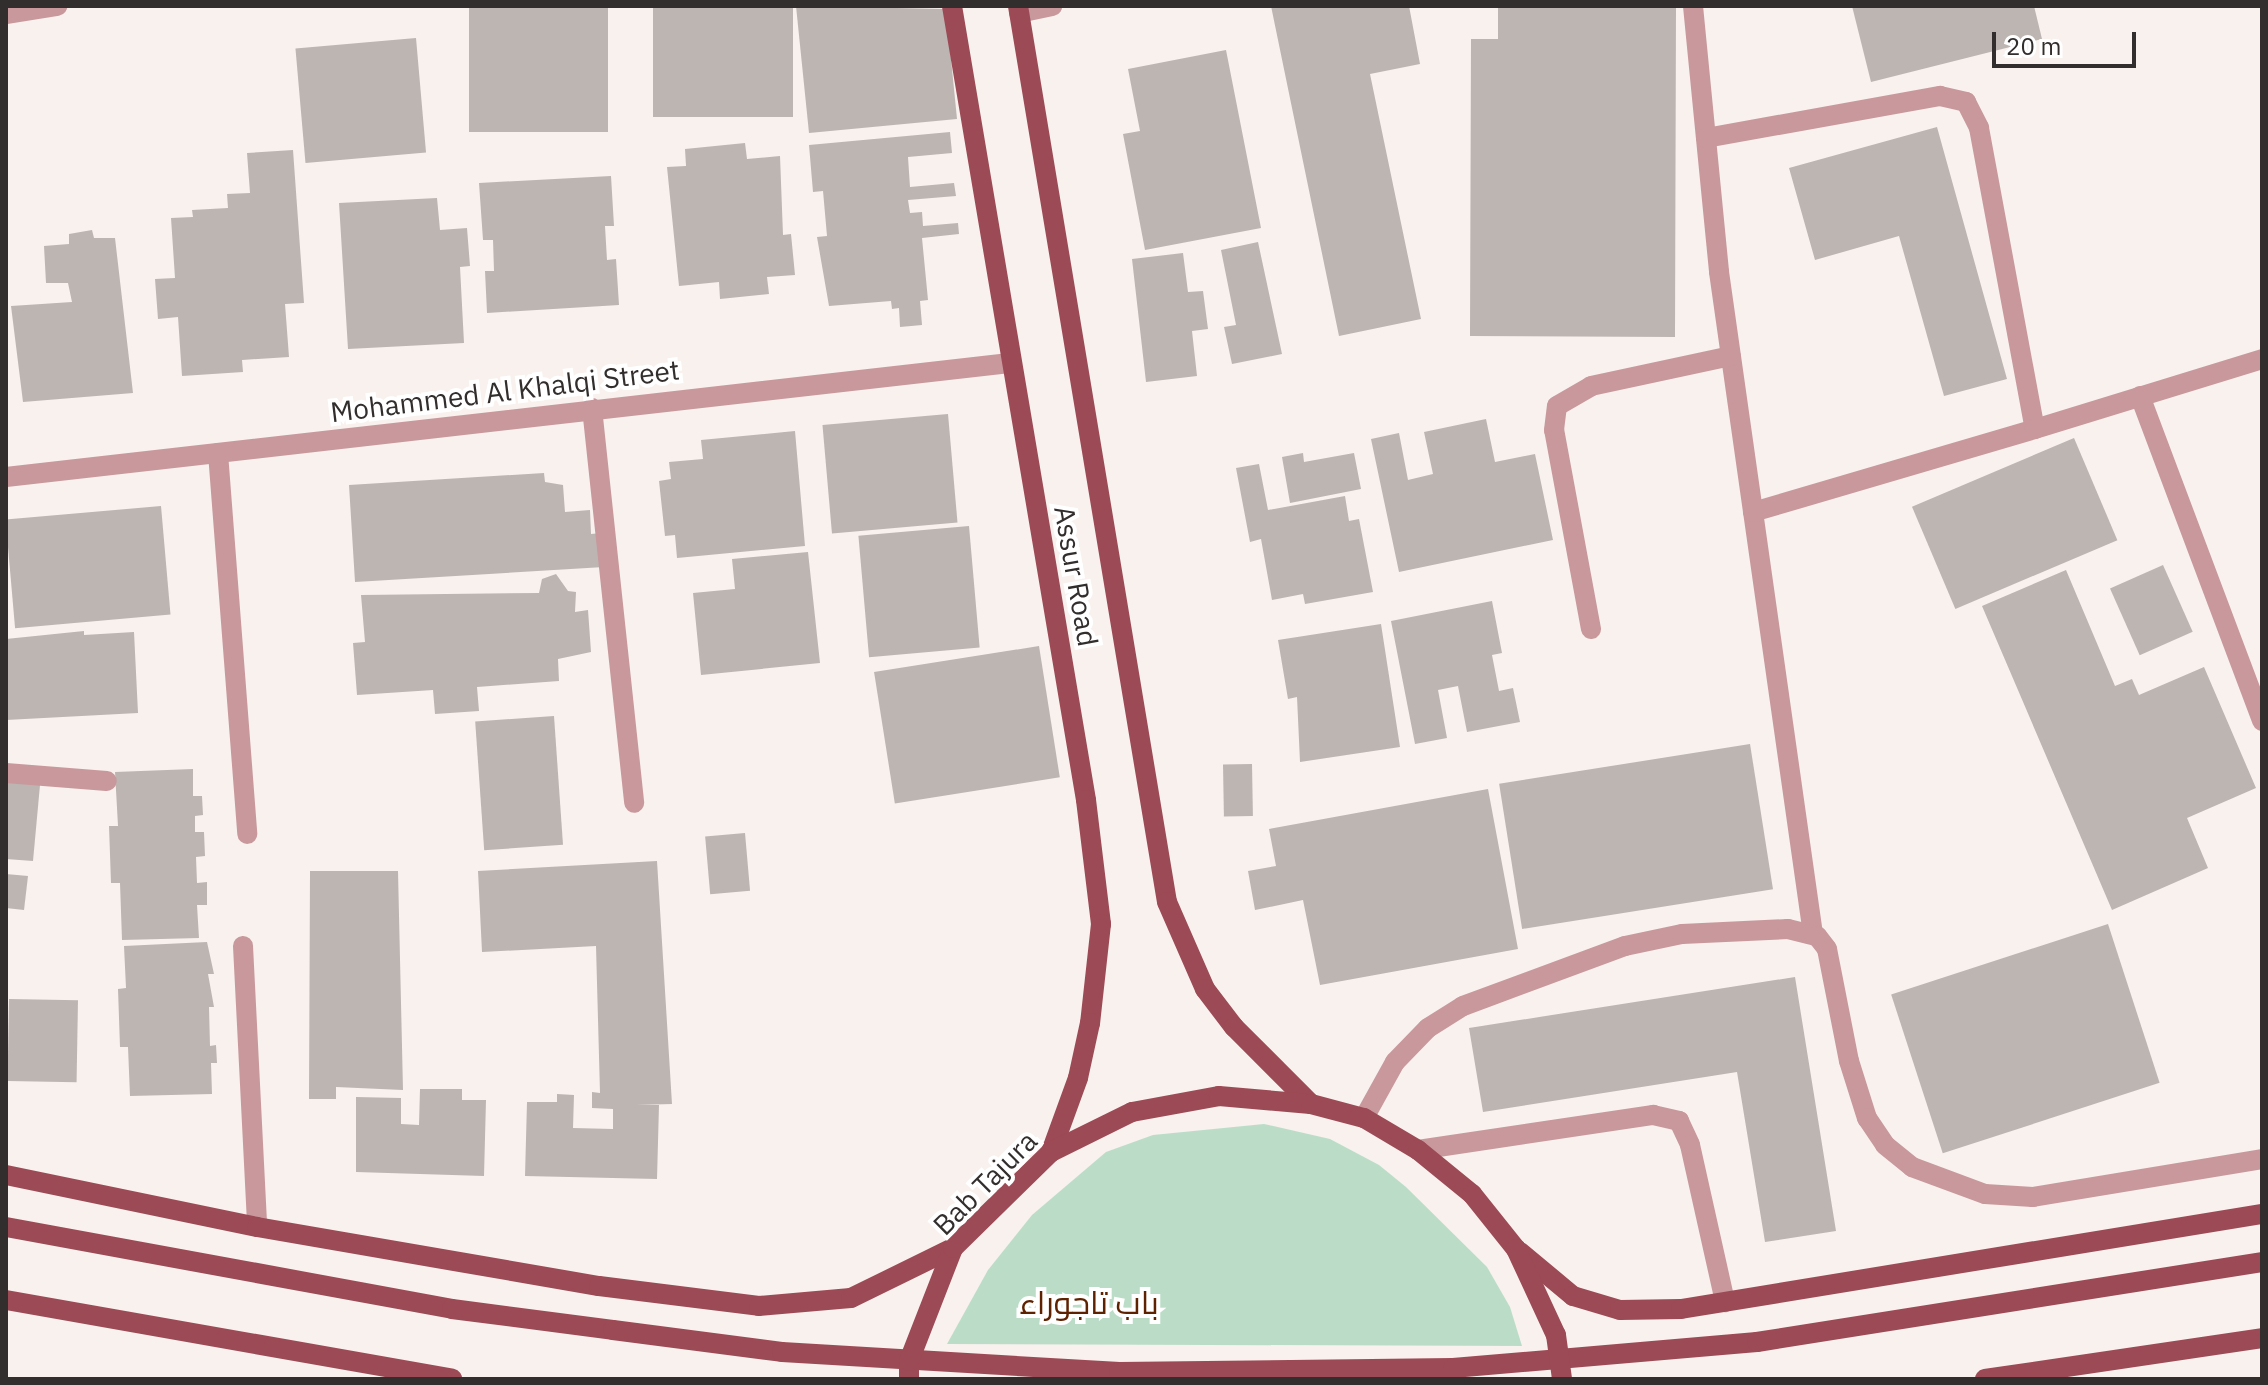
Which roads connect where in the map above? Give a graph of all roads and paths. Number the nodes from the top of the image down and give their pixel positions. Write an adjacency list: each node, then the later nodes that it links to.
1 (57, 6): 6 (street)
2 (952, 6): 10 (main road, Assur Road)
3 (1052, 6): 5 (street)
4 (1693, 6): 7 (street)
5 (1018, 10): 25 (main road, Assur Road)
6 (6, 14)
7 (1706, 138): 8 (street); 13 (street)
8 (1731, 356): 16 (street); 17 (street)
9 (2262, 359): 11 (street)
10 (1010, 363): 12 (street, Mohammed Al Khalqi Street); 28 (main road, Assur Road)
11 (2140, 396): 13 (street); 18 (street)
12 (592, 408): 14 (street, Mohammed Al Khalqi Street); 21 (street)
13 (2035, 429): 16 (street)
14 (218, 453): 15 (street, Mohammed Al Khalqi Street); 22 (street)
15 (6, 477)
16 (1753, 512): 23 (street)
17 (1591, 629)
18 (2262, 721)
19 (6, 773): 20 (street)
20 (107, 781)
21 (634, 803)
22 (247, 834)
23 (1813, 934): 26 (street); 29 (street)
24 (243, 946): 33 (street)
25 (1311, 1104): 26 (main road, Bab Tajura); 28 (main road, Bab Tajura)
26 (1364, 1118): 27 (main road, Bab Tajura)
27 (1418, 1150): 35 (main road, Bab Tajura); 38 (street)
28 (1051, 1152): 34 (main road, Bab Tajura)
29 (2262, 1159)
30 (6, 1175): 33 (main road)
31 (2262, 1214): 38 (main road)
32 (6, 1227): 36 (main road)
33 (257, 1227): 34 (main road)
34 (953, 1248): 41 (main road, Bab Tajura)
35 (1516, 1249): 38 (main road); 42 (main road, Bab Tajura)
36 (2262, 1262)
37 (6, 1300): 40 (main road)
38 (1725, 1302)
39 (2262, 1338): 43 (main road)
40 (452, 1379)
41 (909, 1379)
42 (1562, 1379)
43 (1985, 1379)

